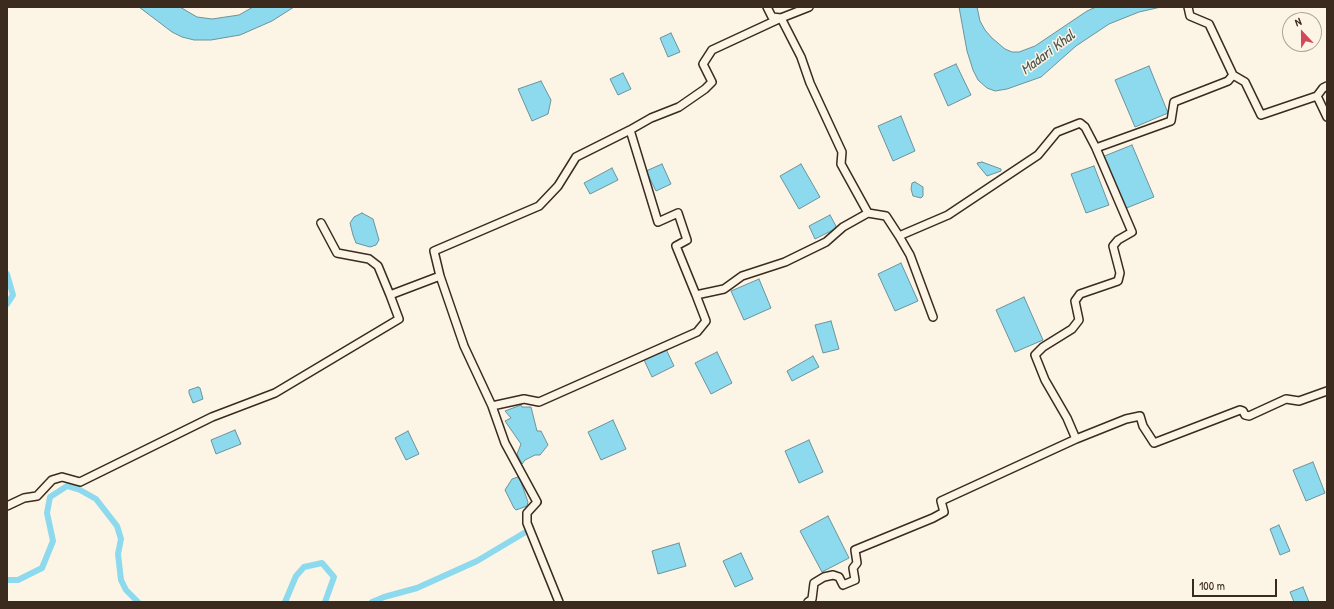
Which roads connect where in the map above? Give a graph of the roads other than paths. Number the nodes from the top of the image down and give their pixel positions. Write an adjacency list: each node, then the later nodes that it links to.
1 (767, 7): 4 (street)
2 (809, 7): 4 (street)
3 (1188, 7): 5 (street)
4 (781, 18): 9 (street); 11 (street)
5 (1233, 75): 7 (street); 10 (street)
6 (1327, 86): 7 (street)
7 (1317, 96): 8 (street)
8 (1327, 117)
9 (630, 130): 14 (street); 16 (street)
10 (1096, 148): 13 (street); 20 (street)
11 (868, 213): 13 (street); 16 (street)
12 (322, 223): 15 (street)
13 (899, 236): 17 (street)
14 (440, 276): 15 (street); 19 (street)
15 (390, 295): 21 (street)
16 (696, 295): 19 (street)
17 (933, 317)
18 (1327, 391): 20 (street)
19 (492, 406): 22 (street)
20 (1076, 439): 23 (street)
21 (7, 506)
22 (559, 602)
23 (808, 602)

